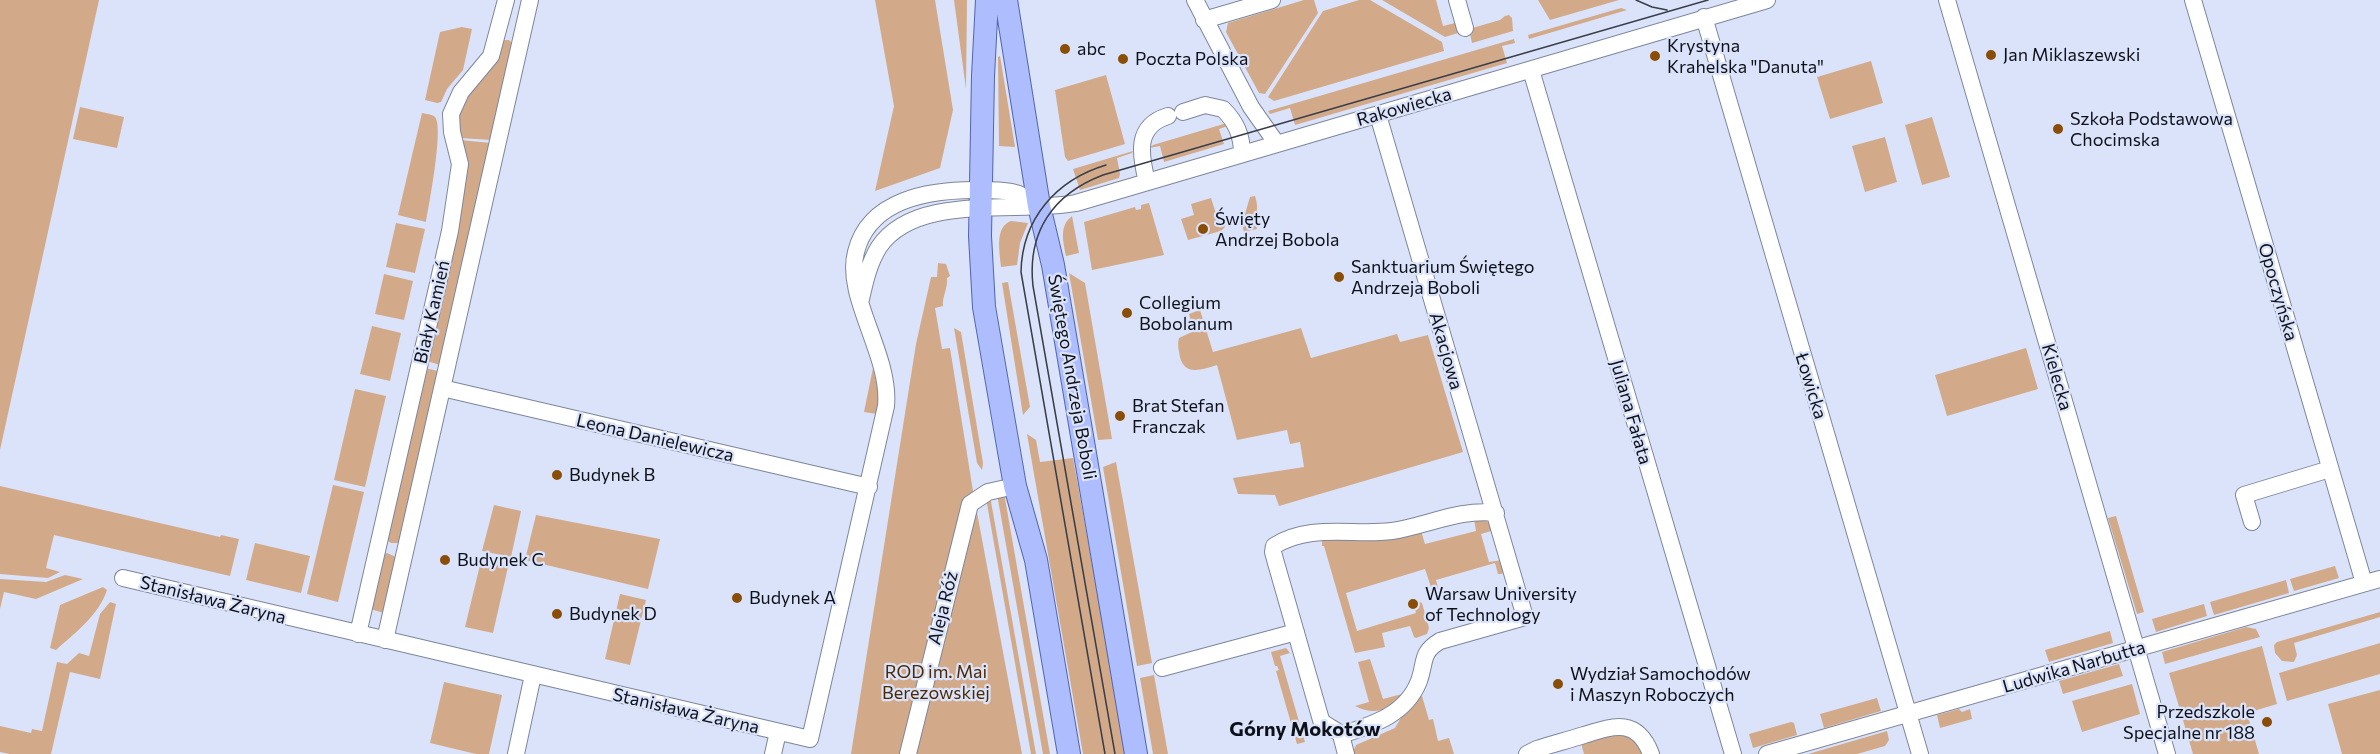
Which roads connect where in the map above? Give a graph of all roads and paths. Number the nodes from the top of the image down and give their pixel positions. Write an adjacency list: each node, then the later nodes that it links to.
1 (506, 0): 14 (street, Biały Kamień)
2 (530, 0): 15 (street, Biały Kamień)
3 (987, 0): 21 (main road)
4 (1006, 0): 22 (main road, Świętego Andrzeja Boboli)
5 (1195, 0): 12 (street)
6 (1272, 0): 12 (street)
7 (1457, 0): 13 (street)
8 (1767, 0): 11 (street, Rakowiecka)
9 (1947, 0): 37 (street, Kielecka)
10 (2193, 0): 24 (street, Opoczyńska)
11 (1704, 18): 16 (street, Rakowiecka); 40 (street, Łowicka)
12 (1204, 20): 18 (street)
13 (1465, 28)
14 (499, 29): 15 (street); 29 (street, Biały Kamień)
15 (522, 34): 23 (street, Biały Kamień)
16 (1531, 70): 17 (street, Rakowiecka); 51 (street, Juliana Fałata)
17 (1378, 115): 18 (street, Rakowiecka); 27 (street, Akacjowa)
18 (1277, 144): 19 (street, Rakowiecka)
19 (1242, 154): 20 (street, Rakowiecka); 20 (street)
20 (1148, 182): 22 (street, Rakowiecka)
21 (982, 200): 22 (street, Stanisława Żaryna); 25 (main road); 26 (street, Stanisława Żaryna)
22 (1039, 206): 47 (main road, Świętego Andrzeja Boboli)
23 (442, 388): 26 (street, Leona Danielewicza); 30 (street, Biały Kamień)
24 (2330, 469): 28 (street); 33 (street, Opoczyńska)
25 (1015, 486): 45 (street, Aleja Róż); 46 (main road)
26 (869, 487): 41 (street, Stanisława Żaryna)
27 (1496, 513): 34 (street); 42 (street, Akacjowa)
28 (2252, 522)
29 (378, 546): 30 (street); 35 (street, Biały Kamień)
30 (405, 552): 36 (street, Biały Kamień)
31 (123, 578): 35 (street, Stanisława Żaryna)
32 (2380, 579): 33 (street, Ludwika Narbutta)
33 (2364, 583): 37 (street, Ludwika Narbutta)
34 (1296, 632): 38 (street); 42 (street)
35 (358, 634): 36 (street, Stanisława Żaryna)
36 (385, 640): 39 (street, Stanisława Żaryna)
37 (2136, 649): 40 (street, Ludwika Narbutta); 54 (street, Kielecka)
38 (1162, 668)
39 (533, 675): 41 (street, Stanisława Żaryna); 43 (street)
40 (1908, 714): 52 (street, Ludwika Narbutta); 53 (street, Łowicka)
41 (778, 732): 44 (street)
42 (1341, 735): 48 (street)
43 (516, 754)
44 (772, 754)
45 (908, 754)
46 (1070, 754)
47 (1136, 754)
48 (1346, 754)
49 (1527, 754): 50 (street)
50 (1651, 754)
51 (1733, 754)
52 (1767, 754)
53 (1920, 754)
54 (2166, 754)

